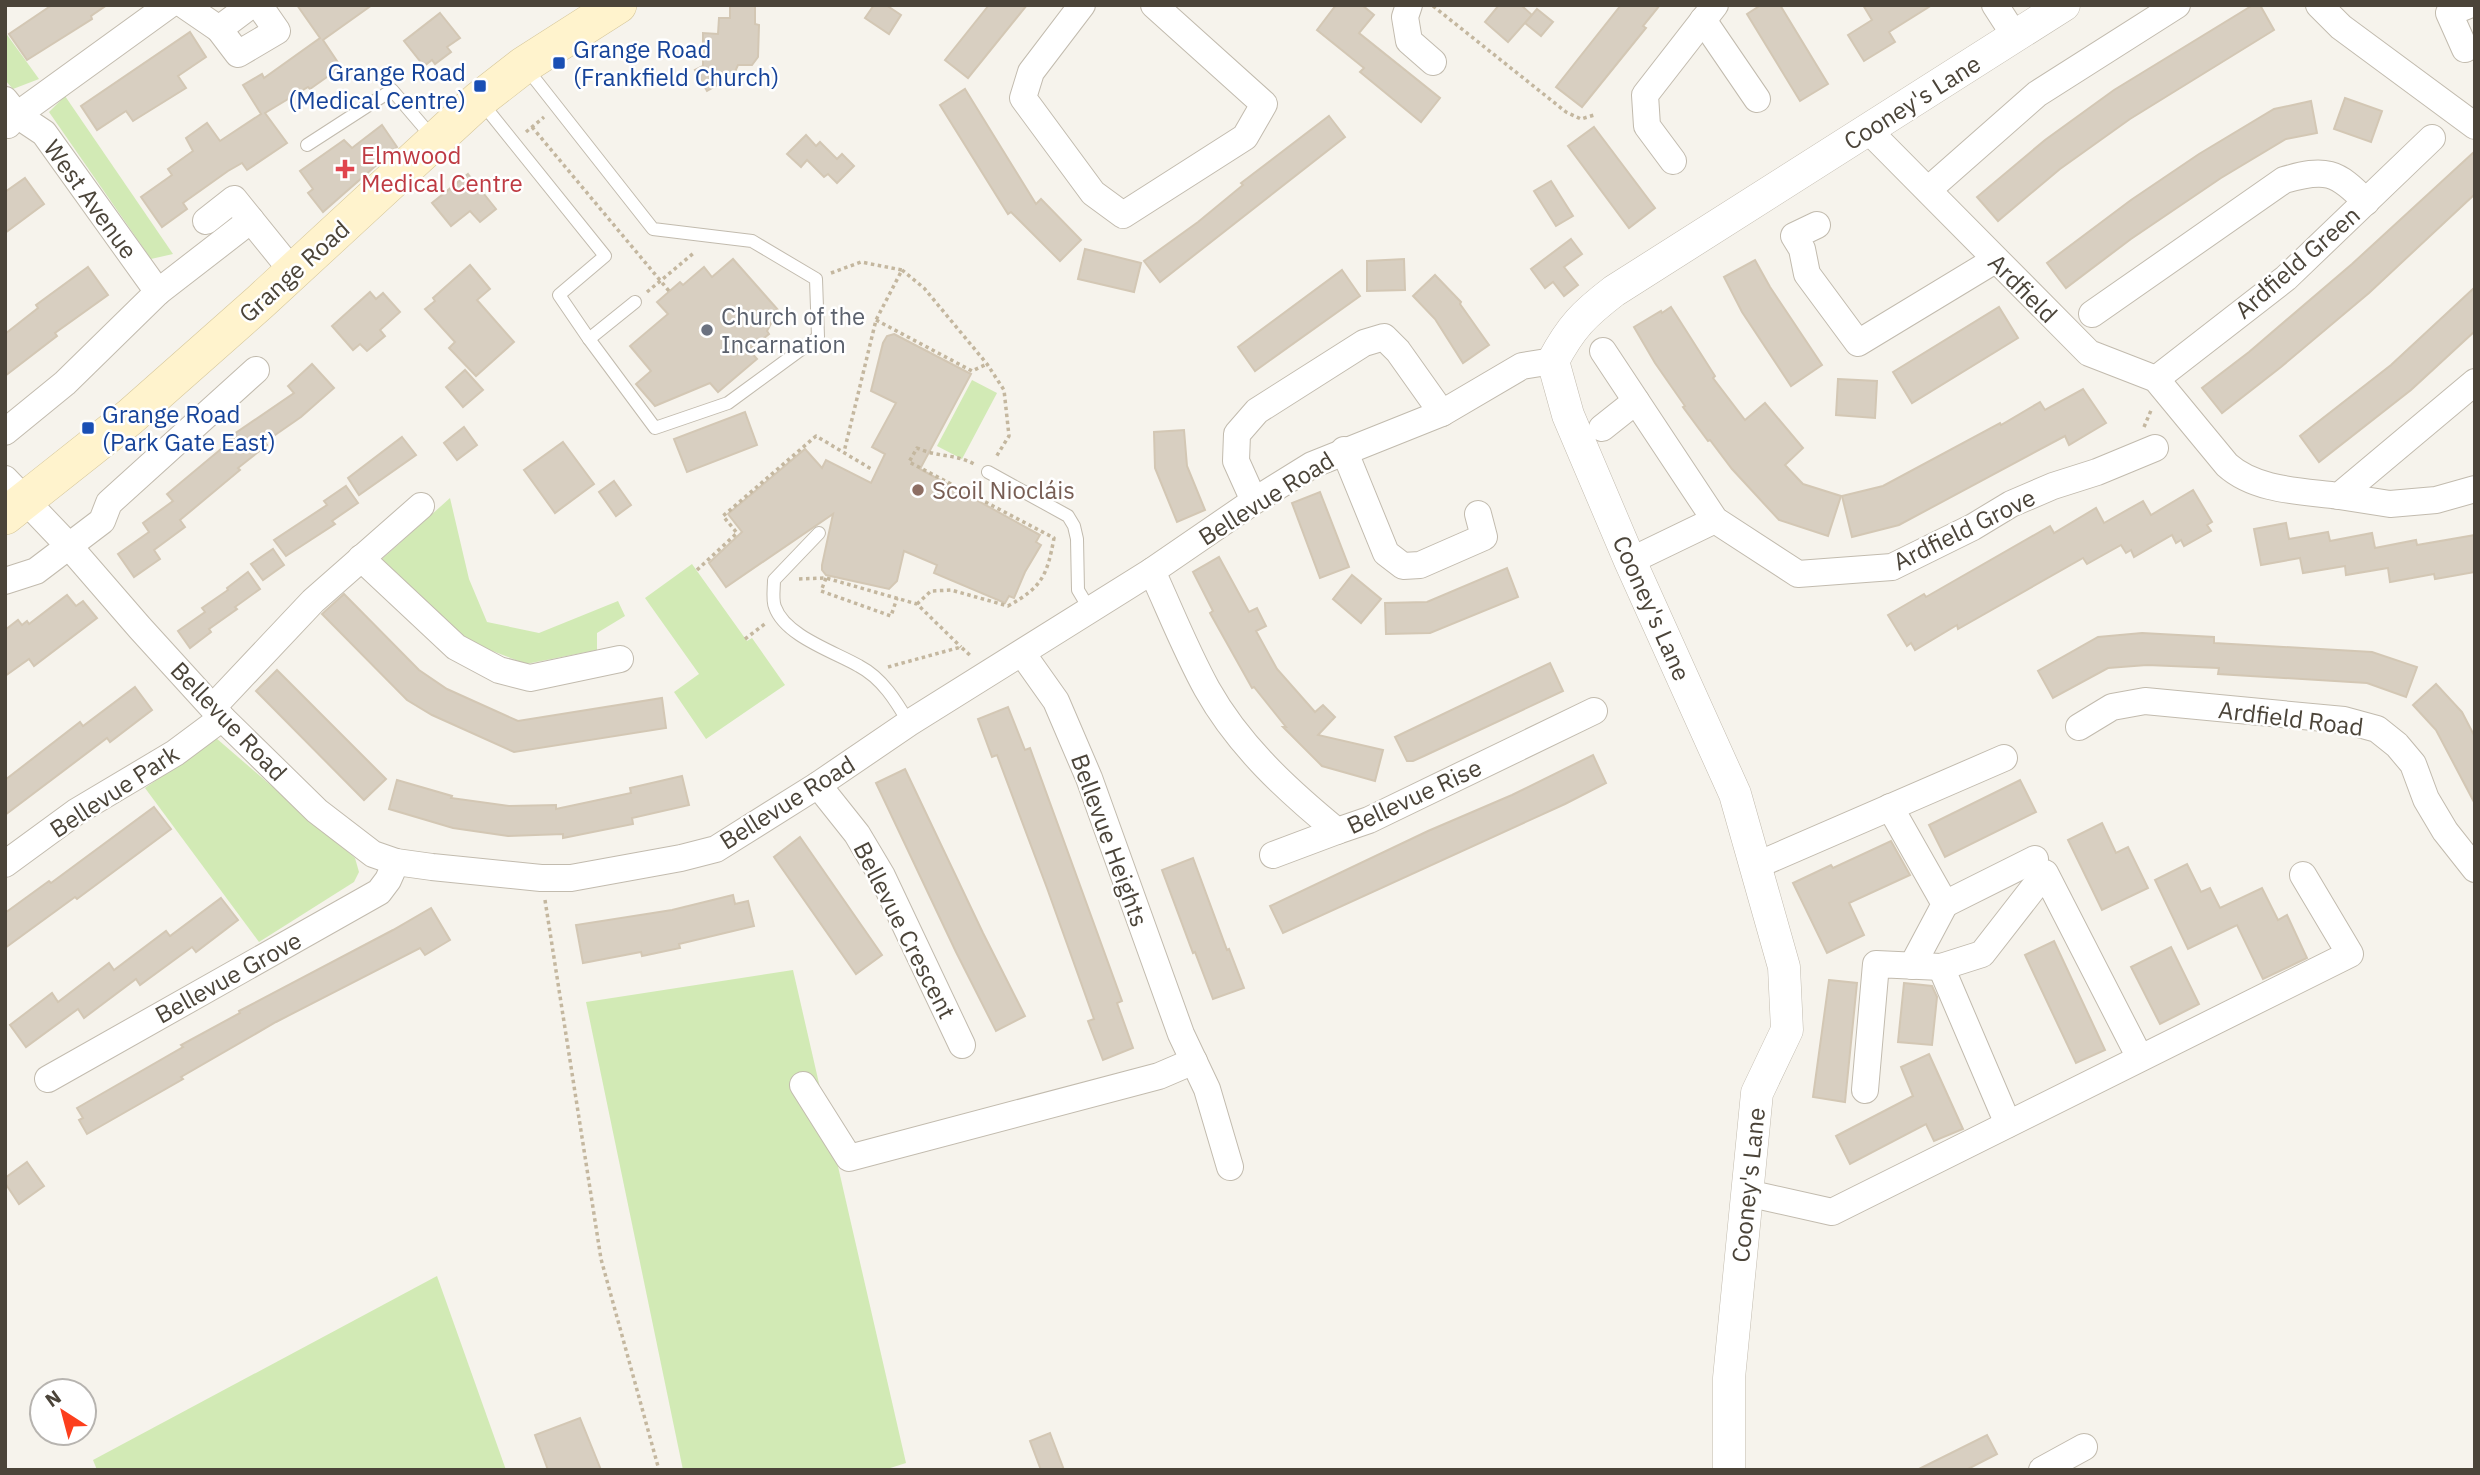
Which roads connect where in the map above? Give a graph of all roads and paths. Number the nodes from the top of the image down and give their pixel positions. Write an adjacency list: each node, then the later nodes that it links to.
1 (169, 5): 24 (street)
2 (184, 5): 16 (street)
3 (251, 5): 16 (street)
4 (259, 5): 16 (street)
5 (618, 5): 20 (main road, Grange Road)
6 (1082, 5): 7 (street)
7 (1154, 5)
8 (1409, 5): 19 (street)
9 (1431, 5): 25 (path)
10 (1995, 5): 17 (street)
11 (2064, 5): 17 (street, Cooney's Lane)
12 (2178, 5): 34 (street)
13 (2319, 5): 26 (street)
14 (2469, 5): 18 (street)
15 (1709, 13): 21 (street); 33 (street)
16 (219, 29)
17 (2015, 36): 28 (street, Cooney's Lane)
18 (2465, 49)
19 (1433, 62)
20 (524, 65): 22 (main road, Grange Road); 23 (lane)
21 (1757, 99)
22 (479, 100): 30 (main road, Grange Road); 31 (lane)
23 (558, 107): 27 (path); 43 (lane)
24 (9, 114): 45 (street, West Avenue)
25 (1594, 115)
26 (2475, 126)
27 (531, 127): 31 (path); 44 (path)
28 (1868, 130): 34 (street, Ardfield); 52 (street, Cooney's Lane)
29 (2432, 138): 35 (street, Ardfield Green)
30 (435, 141): 32 (lane); 42 (main road, Grange Road)
31 (513, 142): 50 (lane)
32 (307, 145)
33 (1673, 161)
34 (1928, 190): 40 (street, Ardfield)
35 (2366, 202): 48 (street); 56 (street, Ardfield Green)
36 (251, 220): 37 (street); 42 (street); 45 (street)
37 (206, 221)
38 (1816, 225): 40 (street)
39 (696, 250): 44 (path)
40 (1995, 260): 56 (street, Ardfield)
41 (902, 270): 43 (path); 49 (path); 53 (path)
42 (293, 272): 68 (main road, Grange Road)
43 (816, 279): 50 (lane)
44 (660, 281): 46 (path); 47 (path)
45 (158, 292): 60 (street)
46 (669, 292)
47 (635, 302): 50 (lane)
48 (2092, 314)
49 (876, 320): 53 (path); 63 (path)
50 (589, 339)
51 (1602, 351): 57 (street, Ardfield Grove)
52 (1553, 360): 58 (street, Bellevue Road); 76 (street, Cooney's Lane)
53 (987, 364): 65 (path)
54 (256, 370): 74 (street)
55 (2475, 382): 67 (street)
56 (2160, 384): 61 (path); 67 (street, Ardfield)
57 (1636, 401): 59 (street); 72 (street, Ardfield Grove)
58 (1442, 412): 62 (street, Bellevue Road); 69 (street)
59 (1602, 428)
60 (5, 432)
61 (2155, 448): 72 (street, Ardfield Grove)
62 (1344, 450): 69 (street, Bellevue Road); 71 (street)
63 (844, 453): 64 (path); 77 (path)
64 (873, 470)
65 (988, 472): 83 (path); 84 (lane)
66 (2475, 489): 67 (street, Ardfield)
67 (2339, 496)
68 (12, 499): 74 (street, Bellevue Road)
69 (1254, 501): 78 (street, Bellevue Road)
70 (421, 506): 75 (street, Bellevue Park)
71 (1478, 514)
72 (1715, 520): 76 (street)
73 (819, 533): 80 (lane)
74 (68, 545): 81 (street); 93 (street, Bellevue Road)
75 (361, 558): 90 (street); 93 (street, Bellevue Park)
76 (1630, 561): 104 (street, Cooney's Lane)
77 (697, 570)
78 (1152, 571): 84 (street, Bellevue Road); 99 (street, Bellevue Rise)
79 (826, 578): 80 (path); 82 (path); 82 (path)
80 (774, 580): 91 (lane)
81 (5, 581)
82 (897, 598): 83 (path)
83 (917, 604): 87 (path)
84 (1090, 610): 88 (street, Bellevue Road)
85 (761, 627): 86 (path)
86 (745, 639)
87 (961, 647): 89 (path); 91 (path)
88 (1022, 653): 94 (street, Bellevue Road); 113 (street, Bellevue Heights)
89 (972, 657)
90 (620, 659)
91 (870, 674): 94 (lane)
92 (1594, 710): 99 (street, Bellevue Rise)
93 (217, 712): 102 (street, Bellevue Road); 103 (street, Bellevue Park)
94 (909, 723): 97 (street, Bellevue Road)
95 (2079, 727): 105 (street, Ardfield Road)
96 (2004, 758): 98 (street)
97 (818, 785): 107 (street, Bellevue Road); 111 (street, Bellevue Crescent)
98 (1890, 807): 104 (street); 108 (street)
99 (1337, 831): 100 (street)
100 (1273, 855)
101 (2035, 859): 108 (street)
102 (396, 862): 107 (street, Bellevue Road); 114 (street, Bellevue Grove)
103 (5, 864)
104 (1755, 866): 119 (street, Cooney's Lane)
105 (2475, 869)
106 (2303, 875): 112 (street)
107 (541, 878): 121 (path)
108 (1945, 904): 109 (street)
109 (1912, 966): 110 (street); 116 (street)
110 (1941, 967): 112 (street); 117 (street)
111 (962, 1045)
112 (2140, 1058): 117 (street)
113 (1194, 1062): 115 (street); 118 (street, Bellevue Heights)
114 (48, 1079)
115 (803, 1085)
116 (1865, 1090)
117 (2008, 1124): 119 (street)
118 (1230, 1167)
119 (1747, 1193): 122 (street, Cooney's Lane)
120 (2084, 1447): 123 (street)
121 (659, 1470)
122 (1729, 1470)
123 (2042, 1470)

